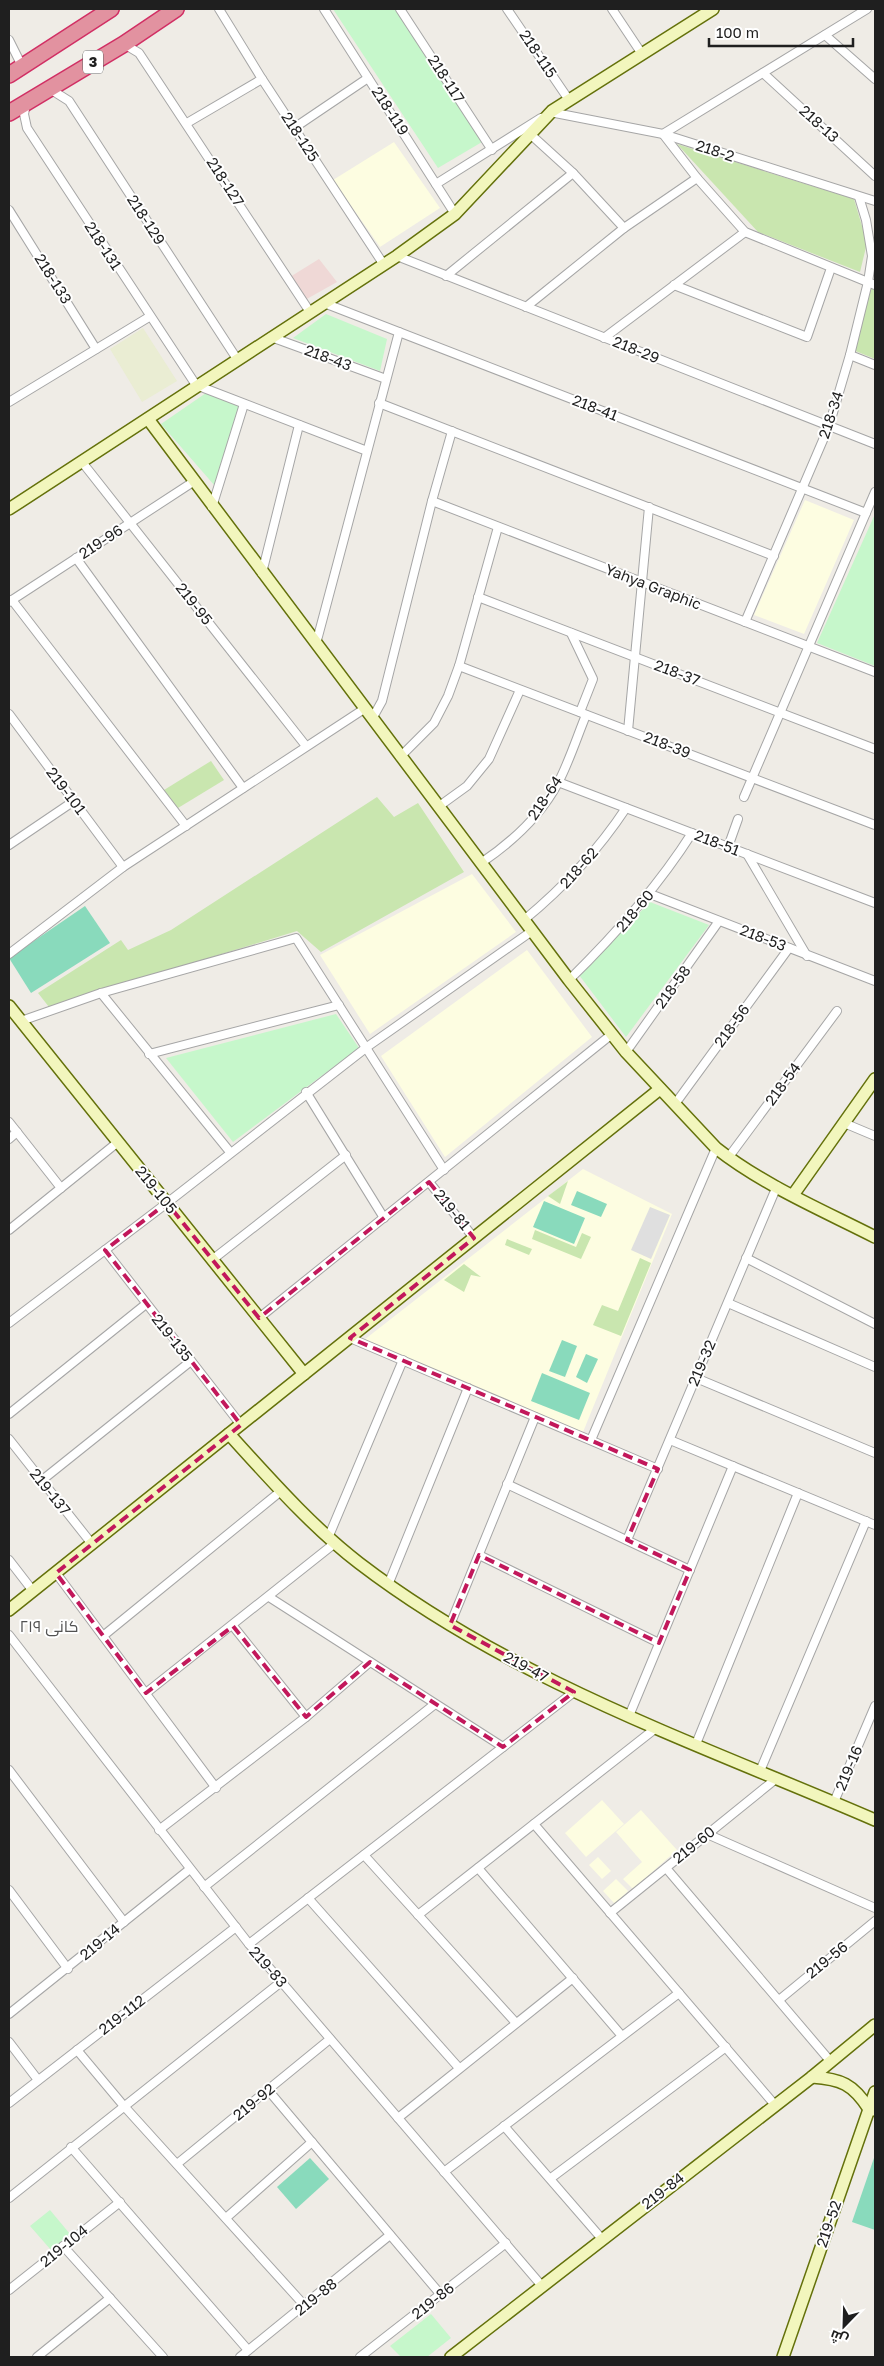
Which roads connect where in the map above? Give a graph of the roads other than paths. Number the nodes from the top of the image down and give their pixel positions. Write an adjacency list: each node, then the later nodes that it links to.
1 (111, 9): 14 (highway, 3)
2 (176, 9): 12 (highway, 3)
3 (219, 9): 18 (street, 218-125)
4 (324, 9): 17 (street, 218-119)
5 (400, 9): 29 (street, 218-117)
6 (507, 9): 21 (street, 218-115)
7 (612, 9): 13 (street)
8 (712, 9): 13 (street)
9 (867, 9): 10 (street)
10 (825, 35): 15 (street); 19 (street)
11 (9, 40): 14 (street)
12 (124, 44): 20 (highway, 3); 25 (street, 218-127)
13 (642, 54): 21 (street)
14 (22, 66): 16 (highway, 3)
15 (763, 73): 28 (street); 31 (street, 218-13)
16 (9, 75)
17 (368, 78): 26 (street); 33 (street, 218-119)
18 (262, 79): 25 (street); 26 (street, 218-125)
19 (875, 79)
20 (49, 88): 22 (highway, 3); 55 (street, 218-129)
21 (569, 100): 23 (street)
22 (26, 102): 24 (highway, 3); 49 (street, 218-131)
23 (552, 111): 27 (street); 28 (street, 218-2); 29 (street)
24 (9, 113)
25 (187, 124): 48 (street, 218-127)
26 (294, 128): 41 (street, 218-125)
27 (529, 133): 30 (street); 37 (street)
28 (663, 134): 32 (street); 34 (street, 218-2)
29 (492, 150): 33 (street)
30 (573, 173): 38 (street); 43 (street)
31 (875, 176)
32 (697, 178): 38 (street); 39 (street)
33 (436, 184): 37 (street, 218-119)
34 (859, 196): 35 (street, 218-2); 44 (street, 218-34)
35 (875, 201)
36 (9, 210): 53 (street, 218-133)
37 (455, 214): 40 (street)
38 (624, 228): 47 (street)
39 (745, 232): 42 (street); 45 (street)
40 (397, 256): 41 (street); 43 (street, 218-29)
41 (384, 265): 46 (street)
42 (831, 268): 44 (street); 45 (street)
43 (446, 276): 47 (street, 218-29)
44 (872, 284): 54 (street, 218-34)
45 (674, 285): 52 (street)
46 (324, 303): 48 (street); 50 (street, 218-41)
47 (526, 307): 52 (street, 218-29)
48 (310, 312): 51 (street)
49 (149, 317): 53 (street); 58 (street, 218-131)
50 (398, 332): 57 (street); 70 (street, 218-41)
51 (271, 337): 55 (street); 57 (street, 218-43)
52 (604, 338): 64 (street, 218-29)
53 (96, 349): 59 (street)
54 (850, 355): 56 (street); 64 (street, 218-34)
55 (237, 359): 58 (street)
56 (875, 365)
57 (386, 380): 60 (street)
58 (196, 386): 61 (street); 62 (street)
59 (9, 401)
60 (380, 403): 65 (street); 67 (street)
61 (244, 404): 63 (street); 73 (street)
62 (148, 419): 68 (street); 69 (street)
63 (299, 425): 67 (street); 81 (street)
64 (829, 426): 66 (street, 218-29); 70 (street, 218-34)
65 (452, 431): 72 (street); 74 (street)
66 (875, 444)
67 (367, 452): 87 (street)
68 (82, 462): 75 (street); 77 (street, 219-95)
69 (193, 482): 73 (street); 77 (street, 219-96)
70 (803, 489): 76 (street, 218-41); 79 (street, 218-34)
71 (875, 492): 76 (street)
72 (432, 501): 78 (street, Yahya Graphic); 97 (street)
73 (212, 507): 81 (street)
74 (649, 507): 79 (street); 82 (street)
75 (9, 509)
76 (866, 513): 88 (street)
77 (130, 523): 80 (street, 219-96); 99 (street, 219-95)
78 (498, 527): 82 (street, Yahya Graphic); 83 (street)
79 (774, 556): 85 (street, 218-34)
80 (76, 558): 84 (street, 219-96); 104 (street)
81 (262, 573): 87 (street)
82 (642, 582): 85 (street, Yahya Graphic); 89 (street)
83 (478, 598): 86 (street, 218-37); 90 (street)
84 (11, 601): 111 (street)
85 (745, 622): 88 (street, Yahya Graphic)
86 (571, 633): 89 (street, 218-37); 96 (street, 218-64)
87 (316, 644): 93 (street)
88 (809, 647): 91 (street, Yahya Graphic); 94 (street)
89 (635, 657): 94 (street, 218-37); 98 (street)
90 (459, 666): 92 (street, 218-39); 101 (street)
91 (875, 672)
92 (520, 690): 96 (street, 218-39); 107 (street)
93 (364, 709): 97 (street); 99 (street)
94 (780, 712): 100 (street, 218-37); 102 (street)
95 (9, 714): 106 (street, 219-101)
96 (583, 714): 98 (street, 218-39); 103 (street, 218-64)
97 (372, 719): 101 (street)
98 (628, 731): 102 (street, 218-39)
99 (306, 746): 104 (street)
100 (875, 749)
101 (400, 757): 107 (street)
102 (752, 778): 105 (street); 110 (street, 218-39)
103 (558, 782): 108 (street, 218-51); 116 (street, 218-64)
104 (244, 788): 111 (street)
105 (744, 797)
106 (74, 801): 113 (street); 117 (street, 219-101)
107 (438, 807): 116 (street)
108 (626, 808): 112 (street, 218-51); 120 (street, 218-62)
109 (738, 819): 114 (street)
110 (875, 825)
111 (186, 826): 117 (street)
112 (692, 833): 114 (street, 218-51); 118 (street, 218-60)
113 (9, 845)
114 (728, 847): 115 (street, 218-51)
115 (746, 854): 119 (street, 218-51); 125 (street)
116 (480, 863): 120 (street)
117 (123, 867): 124 (street)
118 (650, 894): 121 (street, 218-53); 126 (street, 218-60)
119 (875, 903)
120 (524, 920): 122 (street)
121 (719, 922): 123 (street, 218-53); 135 (street, 218-58)
122 (532, 932): 126 (street); 134 (street)
123 (790, 948): 125 (street, 218-53); 140 (street, 218-56)
124 (9, 954)
125 (807, 956): 127 (street, 218-53)
126 (569, 980): 133 (street)
127 (875, 982)
128 (101, 993): 129 (street); 132 (street); 136 (street)
129 (339, 1005): 134 (street); 136 (street)
130 (9, 1006): 132 (street, 219-105)
131 (837, 1010): 150 (street, 218-54)
132 (21, 1021): 146 (street, 219-105)
133 (612, 1034): 135 (street); 151 (street)
134 (367, 1047): 139 (street); 151 (street)
135 (626, 1052): 138 (street)
136 (149, 1054): 148 (street)
137 (875, 1080): 142 (street)
138 (660, 1089): 140 (street); 160 (street)
139 (306, 1092): 148 (street); 149 (street)
140 (675, 1104): 147 (street)
141 (9, 1122): 143 (street)
142 (844, 1123): 144 (street); 155 (street)
143 (17, 1132): 145 (street); 154 (street)
144 (875, 1136)
145 (9, 1139)
146 (118, 1142): 154 (street); 156 (street, 219-105)
147 (716, 1148): 150 (street); 181 (street)
148 (230, 1152): 156 (street)
149 (346, 1155): 157 (street); 163 (street)
150 (728, 1158): 153 (street)
151 (444, 1170): 152 (street)
152 (429, 1182): 157 (street); 160 (street, 219-81)
153 (777, 1186): 155 (street); 162 (street, 219-32)
154 (61, 1188): 158 (street)
155 (793, 1195): 159 (street)
156 (167, 1203): 161 (street); 163 (street, 219-105)
157 (384, 1218): 166 (street)
158 (9, 1230)
159 (875, 1237)
160 (474, 1238): 169 (street)
161 (105, 1250): 165 (street, 219-135); 167 (street)
162 (746, 1258): 164 (street, 219-32); 168 (street)
163 (212, 1260): 166 (street, 219-105)
164 (728, 1303): 172 (street); 174 (street, 219-32)
165 (146, 1304): 171 (street, 219-135); 176 (street)
166 (259, 1318): 173 (street, 219-105)
167 (9, 1323)
168 (875, 1324)
169 (350, 1338): 170 (street); 173 (street)
170 (402, 1360): 175 (street); 193 (street)
171 (191, 1361): 178 (street, 219-135); 186 (street)
172 (875, 1367)
173 (304, 1374): 178 (street)
174 (696, 1378): 182 (street, 219-32); 183 (street)
175 (468, 1388): 177 (street); 199 (street)
176 (9, 1414)
177 (535, 1417): 181 (street); 187 (street)
178 (241, 1425): 179 (street)
179 (229, 1434): 188 (street, 219-47); 194 (street)
180 (9, 1439): 186 (street, 219-137)
181 (591, 1440): 185 (street)
182 (670, 1440): 184 (street); 185 (street, 219-32)
183 (875, 1453)
184 (734, 1466): 189 (street); 197 (street)
185 (658, 1469): 192 (street, 219-32)
186 (41, 1481): 194 (street, 219-137)
187 (507, 1484): 192 (street); 195 (street)
188 (282, 1491): 193 (street, 219-47); 206 (street)
189 (798, 1493): 190 (street); 216 (street)
190 (866, 1521): 191 (street); 219 (street)
191 (875, 1525)
192 (627, 1540): 197 (street)
193 (332, 1541): 199 (street, 219-47); 201 (street)
194 (92, 1544): 198 (street)
195 (479, 1555): 203 (street); 207 (street)
196 (9, 1560): 200 (street)
197 (690, 1570): 207 (street)
198 (56, 1573): 200 (street); 206 (street)
199 (388, 1585): 203 (street, 219-47)
200 (33, 1591): 202 (street)
201 (270, 1597): 204 (street); 208 (street)
202 (9, 1610)
203 (450, 1625): 209 (street, 219-47)
204 (233, 1626): 210 (street); 214 (street)
205 (9, 1635): 225 (street, 219-83)
206 (102, 1636): 210 (street)
207 (659, 1643): 213 (street)
208 (370, 1662): 211 (street); 214 (street)
209 (574, 1692): 213 (street, 219-47); 217 (street)
210 (146, 1693): 221 (street)
211 (435, 1704): 217 (street); 231 (street)
212 (875, 1706): 222 (street, 219-16)
213 (629, 1716): 215 (street, 219-47)
214 (306, 1717): 221 (street)
215 (656, 1728): 216 (street, 219-47); 224 (street)
216 (696, 1744): 219 (street, 219-47)
217 (502, 1747): 227 (street)
218 (9, 1770): 238 (street)
219 (760, 1771): 220 (street, 219-47)
220 (777, 1778): 222 (street, 219-47); 226 (street, 219-60)
221 (216, 1788): 225 (street)
222 (834, 1802): 223 (street, 219-47)
223 (875, 1820)
224 (534, 1824): 228 (street); 235 (street)
225 (159, 1830): 230 (street, 219-83)
226 (707, 1834): 229 (street, 219-60); 234 (street)
227 (364, 1855): 233 (street); 236 (street)
228 (478, 1868): 236 (street); 242 (street)
229 (666, 1868): 235 (street, 219-60); 245 (street)
230 (190, 1869): 231 (street, 219-83); 238 (street, 219-14)
231 (204, 1888): 239 (street, 219-83)
232 (9, 1890): 241 (street)
233 (308, 1898): 240 (street); 255 (street)
234 (875, 1908)
235 (610, 1913): 244 (street)
236 (418, 1915): 247 (street)
237 (875, 1921): 245 (street, 219-56)
238 (124, 1922): 241 (street, 219-14)
239 (236, 1928): 240 (street, 219-83); 253 (street, 219-112)
240 (249, 1944): 243 (street, 219-83)
241 (68, 1969): 246 (street, 219-14)
242 (573, 1978): 247 (street); 249 (street)
243 (281, 1982): 250 (street, 219-83); 261 (street)
244 (679, 1993): 249 (street); 252 (street)
245 (779, 2000): 254 (street)
246 (9, 2014)
247 (516, 2023): 255 (street)
248 (875, 2025): 254 (street, 219-84)
249 (622, 2036): 265 (street)
250 (330, 2039): 258 (street, 219-92); 264 (street, 219-83)
251 (9, 2042): 257 (street)
252 (726, 2047): 262 (street); 270 (street)
253 (77, 2050): 257 (street, 219-112); 261 (street)
254 (831, 2062): 256 (street, 219-84)
255 (459, 2068): 264 (street)
256 (812, 2077): 262 (street, 219-84); 263 (street)
257 (38, 2080): 260 (street, 219-112)
258 (268, 2090): 266 (street); 268 (street, 219-92)
259 (875, 2092): 263 (street, 219-52)
260 (9, 2102)
261 (123, 2105): 267 (street); 268 (street)
262 (775, 2105): 275 (street, 219-84)
263 (872, 2110): 289 (street, 219-52)
264 (398, 2118): 269 (street, 219-83)
265 (504, 2126): 269 (street); 270 (street)
266 (312, 2142): 273 (street); 274 (street)
267 (70, 2147): 271 (street); 272 (street)
268 (177, 2164): 273 (street)
269 (444, 2172): 276 (street, 219-83)
270 (551, 2178): 275 (street)
271 (9, 2198)
272 (120, 2202): 277 (street, 219-104); 283 (street)
273 (226, 2218): 282 (street)
274 (390, 2235): 280 (street); 282 (street, 219-88)
275 (602, 2239): 278 (street, 219-84)
276 (506, 2243): 278 (street, 219-83); 280 (street, 219-86)
277 (63, 2246): 279 (street, 219-104); 281 (street)
278 (542, 2286): 288 (street, 219-84)
279 (9, 2290)
280 (441, 2295): 287 (street, 219-86)
281 (110, 2298): 284 (street); 285 (street)
282 (305, 2306): 283 (street, 219-88)
283 (248, 2350): 286 (street, 219-88)
284 (37, 2357)
285 (163, 2357)
286 (240, 2357)
287 (360, 2357)
288 (451, 2357)
289 (783, 2357)

